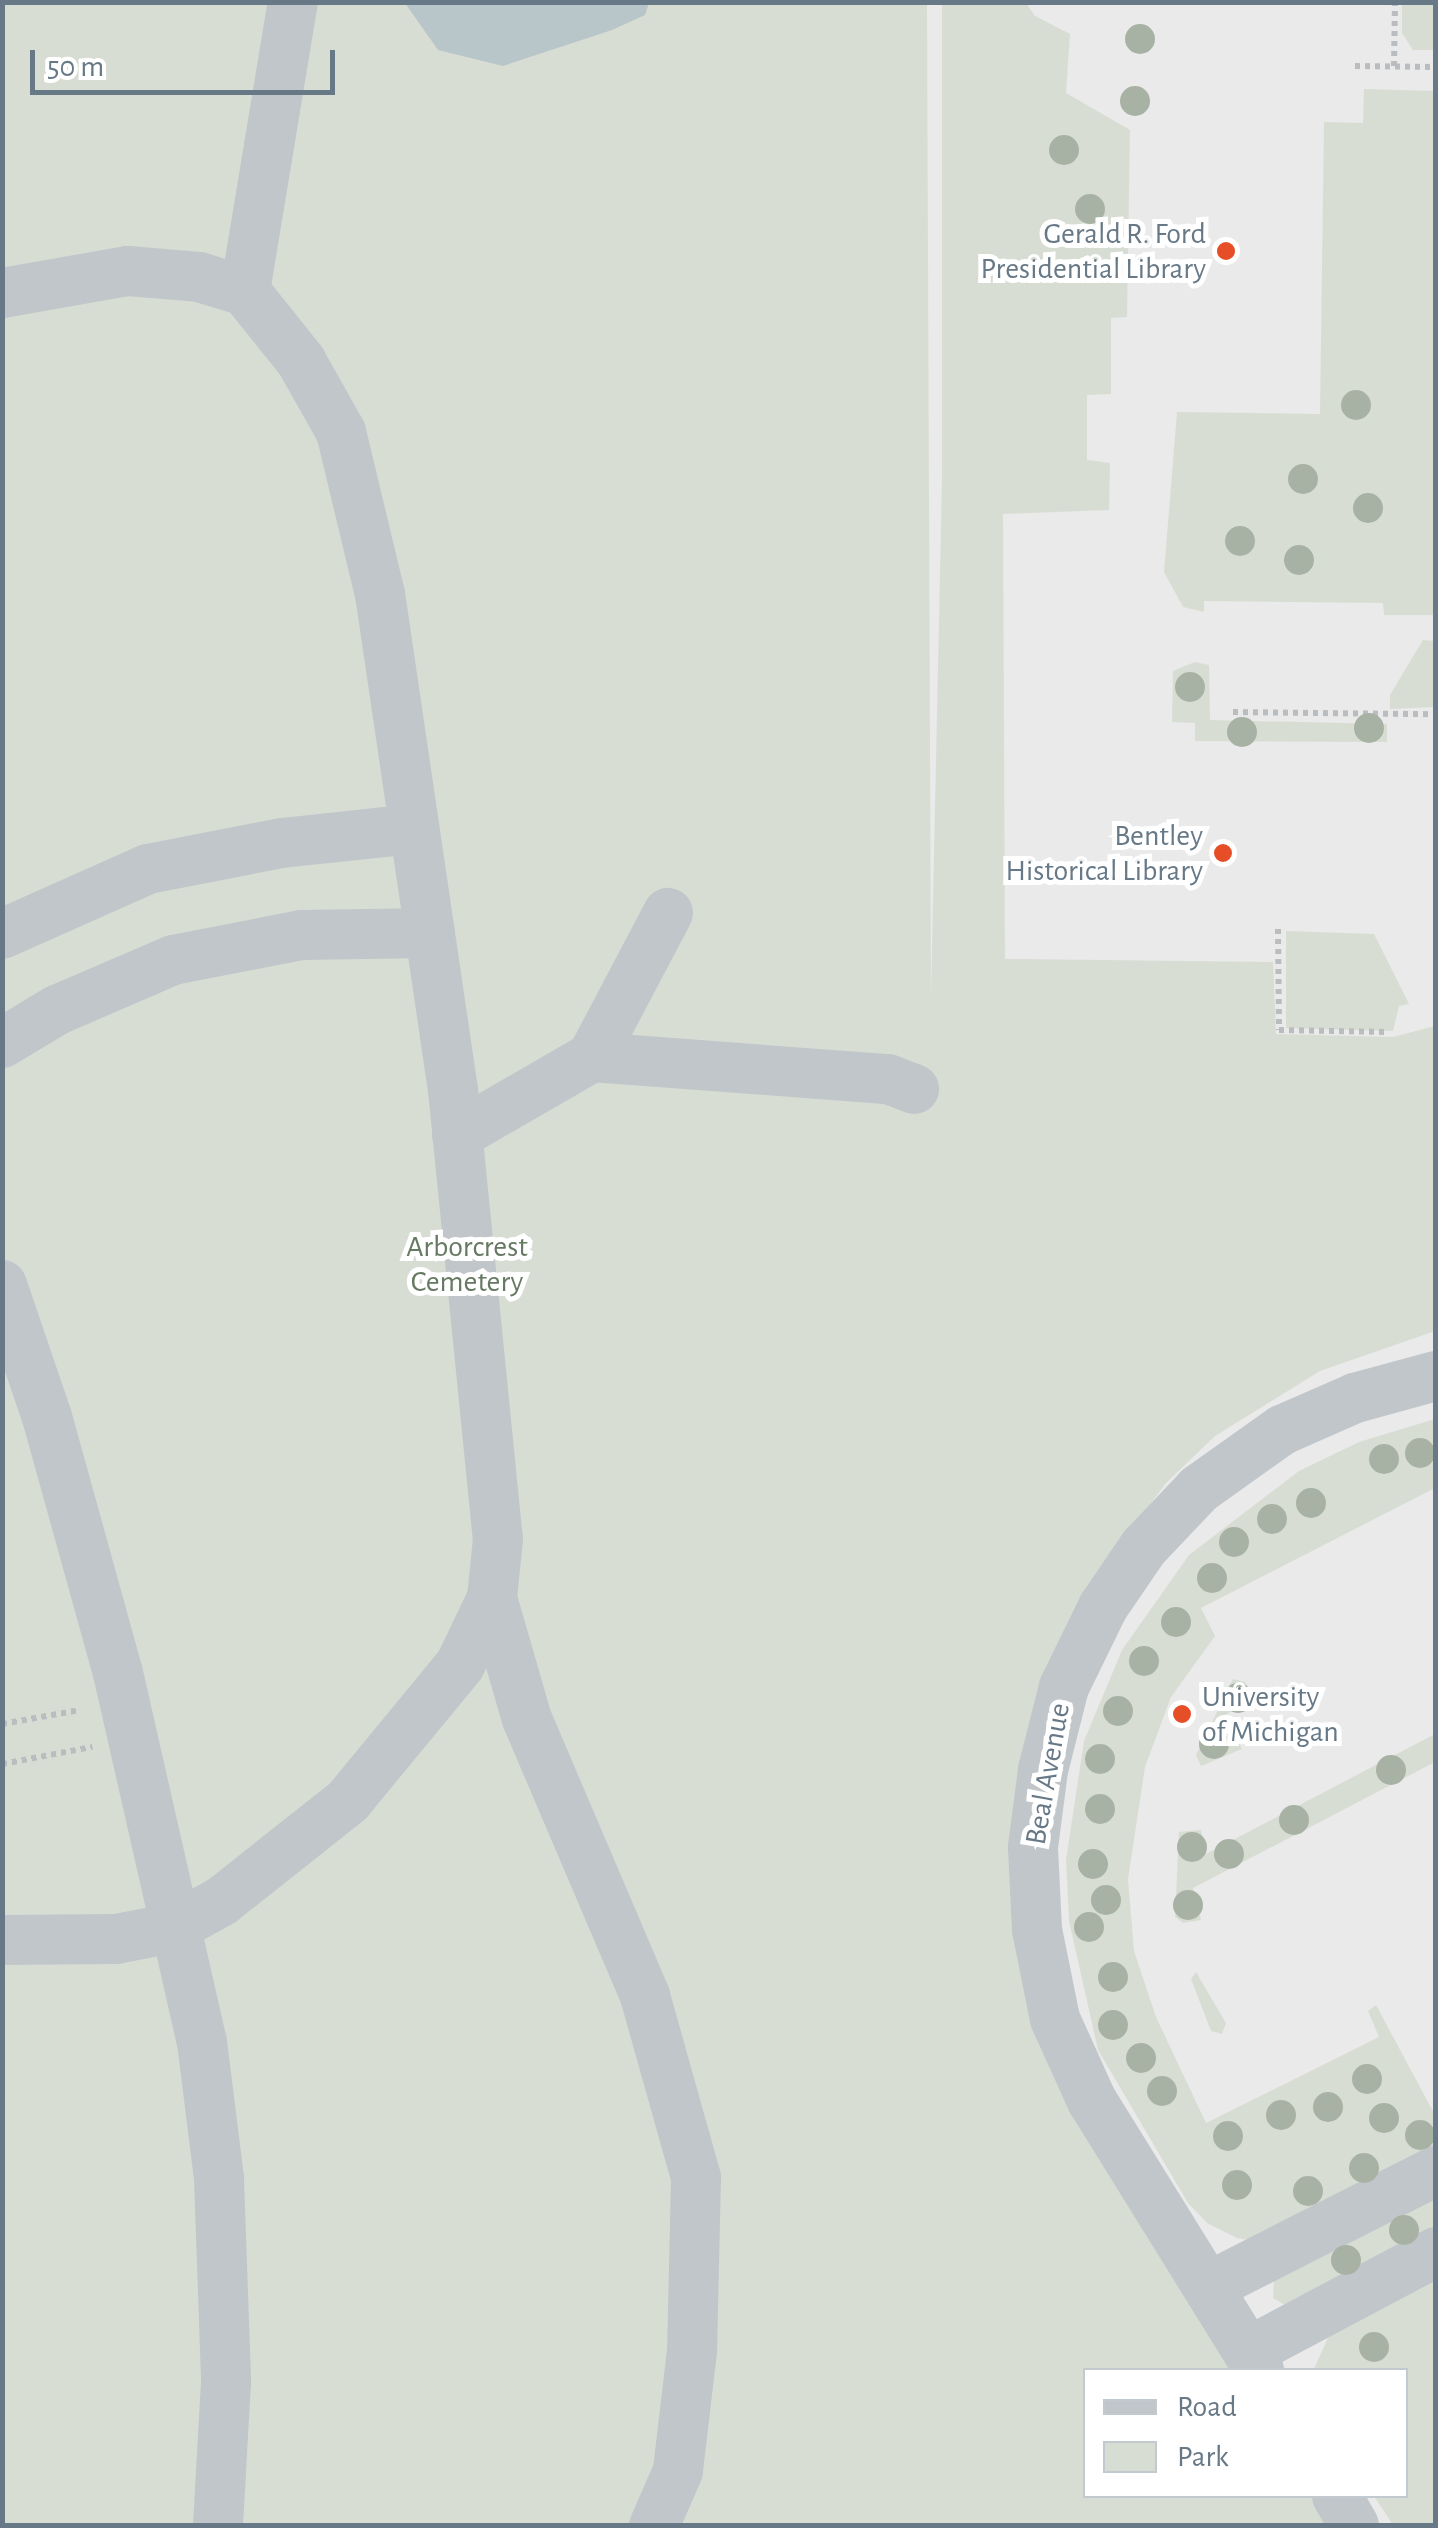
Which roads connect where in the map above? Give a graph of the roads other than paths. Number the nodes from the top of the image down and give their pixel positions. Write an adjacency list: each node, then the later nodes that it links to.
1 (293, 2): 3 (street)
2 (2, 292): 3 (street)
3 (245, 292): 4 (street)
4 (414, 829): 6 (street); 7 (street)
5 (668, 912): 9 (street)
6 (2, 934)
7 (430, 934): 8 (street); 11 (street)
8 (2, 1043)
9 (592, 1057): 10 (street); 11 (street)
10 (914, 1088)
11 (457, 1135): 14 (street)
12 (2, 1285): 15 (street)
13 (1436, 1376): 19 (street, Beal Avenue)
14 (492, 1598): 15 (street); 23 (street)
15 (173, 1928): 16 (street); 22 (street)
16 (2, 1940)
17 (1436, 2170): 19 (street)
18 (1436, 2252): 20 (street)
19 (1210, 2286): 20 (street, Beal Avenue)
20 (1254, 2361)
21 (1338, 2498): 24 (street)
22 (218, 2526)
23 (654, 2526)
24 (1354, 2526)

